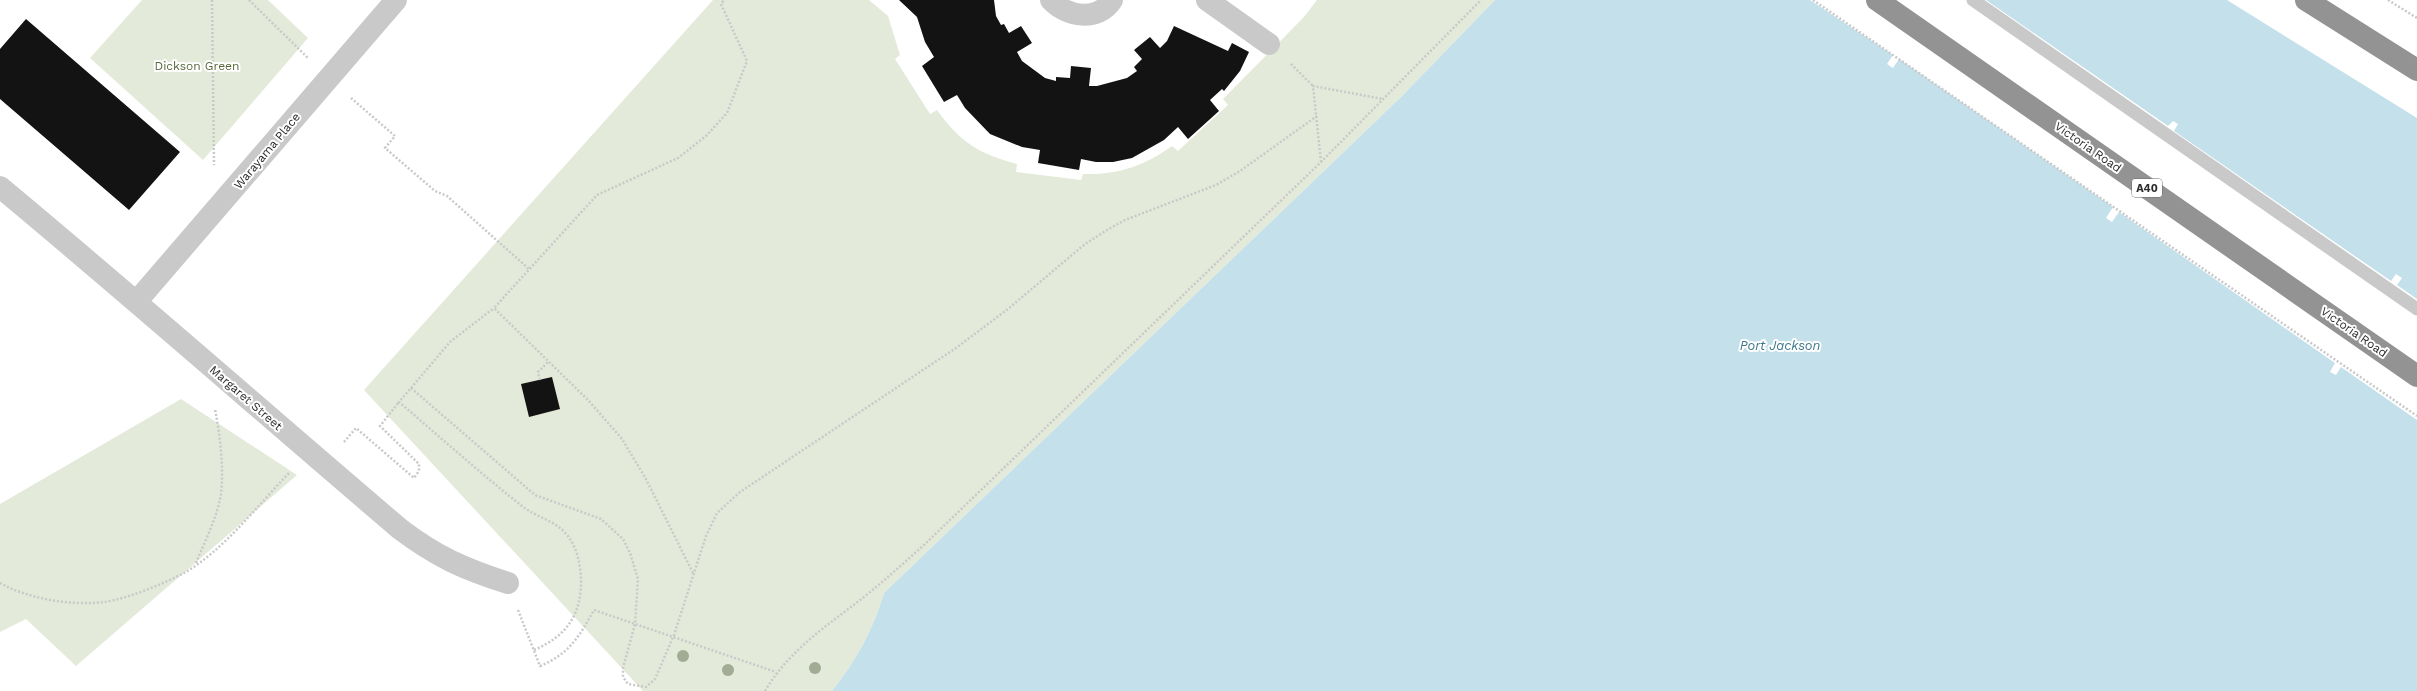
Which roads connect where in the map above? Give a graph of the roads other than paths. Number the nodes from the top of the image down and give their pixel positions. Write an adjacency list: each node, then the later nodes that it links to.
1 (396, 0): 11 (street, Warayama Place)
2 (1051, 0): 3 (street)
3 (1112, 0)
4 (1207, 0): 8 (street)
5 (1877, 0): 13 (highway, Victoria Road / A40)
6 (1973, 0): 12 (lane)
7 (2306, 0): 9 (highway)
8 (1269, 44)
9 (2417, 70)
10 (0, 187): 11 (street, Margaret Street)
11 (137, 301): 14 (street, Margaret Street)
12 (2417, 309)
13 (2417, 376)
14 (508, 583)

